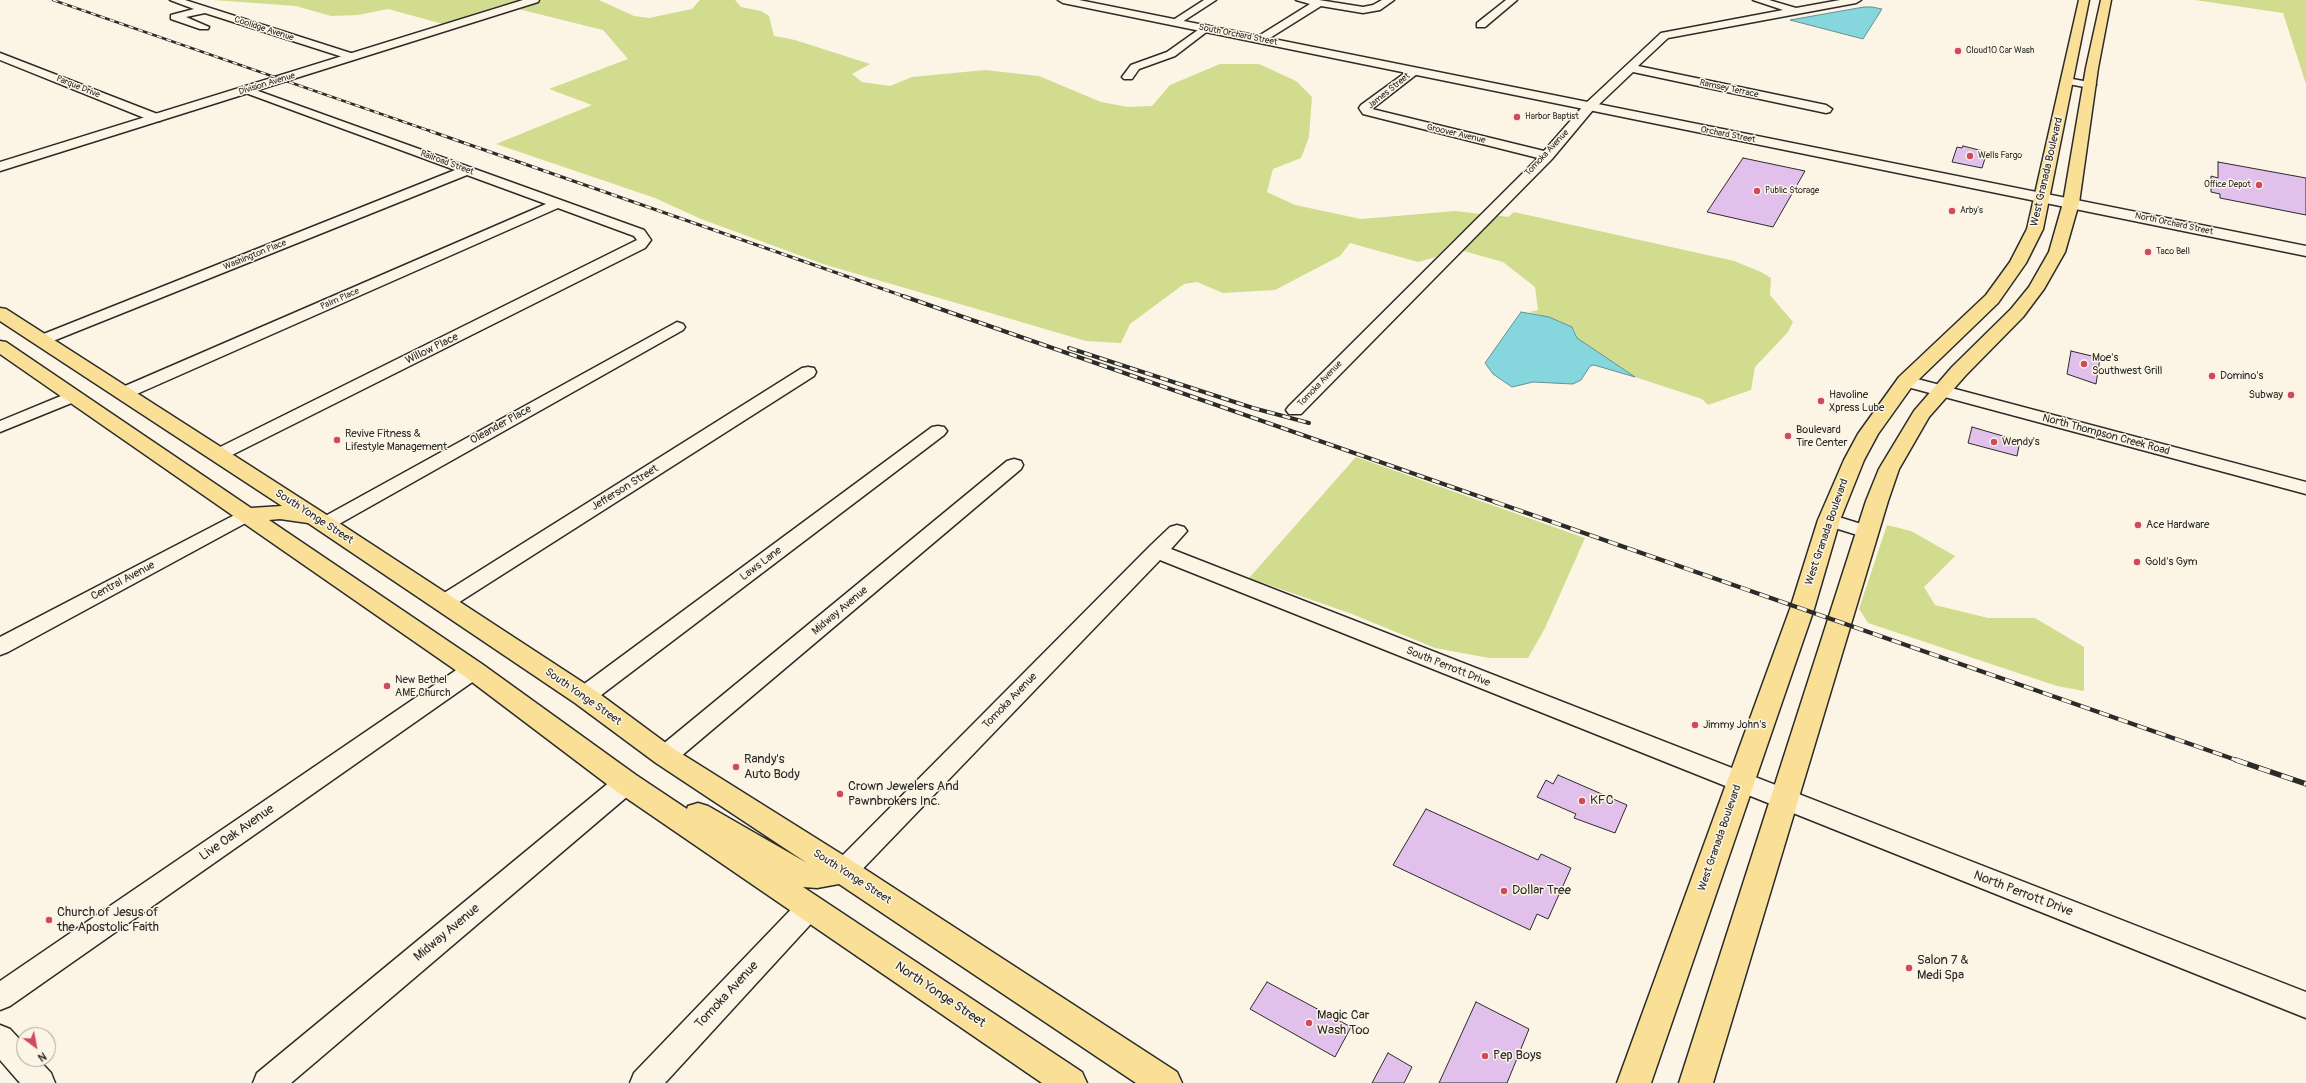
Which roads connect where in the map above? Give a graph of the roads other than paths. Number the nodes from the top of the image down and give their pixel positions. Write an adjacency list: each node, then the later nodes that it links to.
1 (175, 0): 13 (street, Coolidge Avenue)
2 (534, 0): 21 (street, Division Avenue)
3 (1211, 0): 15 (street)
4 (1301, 0): 12 (street)
5 (1389, 0): 12 (street)
6 (1512, 0): 16 (street)
7 (1758, 0): 14 (street)
8 (1856, 0): 14 (street, Tomoka Avenue)
9 (2084, 0): 25 (main road, West Granada Boulevard)
10 (2106, 0): 26 (main road)
11 (1071, 1): 15 (street, South Orchard Street)
12 (1319, 3): 19 (street)
13 (205, 10): 17 (street); 21 (street, Coolidge Avenue)
14 (1796, 11): 22 (street, Tomoka Avenue)
15 (1175, 22): 18 (street, South Orchard Street)
16 (1481, 25)
17 (204, 27)
18 (1205, 28): 19 (street, South Orchard Street); 24 (street)
19 (1261, 39): 23 (street, South Orchard Street)
20 (0, 56): 31 (street, Parque Drive)
21 (353, 57): 27 (street, Division Avenue)
22 (1631, 68): 28 (street, Tomoka Avenue); 29 (street, Ramsey Terrace)
23 (1413, 72): 28 (street, Orchard Street); 30 (street, James Street)
24 (1128, 77)
25 (2067, 81): 26 (street); 35 (main road, West Granada Boulevard)
26 (2090, 85): 36 (main road)
27 (247, 90): 31 (street, Division Avenue); 34 (street, Railroad Street)
28 (1589, 107): 32 (street, Tomoka Avenue); 35 (street, Orchard Street)
29 (1826, 109)
30 (1366, 111): 32 (street, Groover Avenue)
31 (156, 118): 33 (street, Division Avenue)
32 (1547, 156): 52 (street, Tomoka Avenue)
33 (3, 165)
34 (468, 170): 37 (street, Railroad Street); 44 (street, Washington Place)
35 (2043, 197): 36 (street, North Orchard Street); 40 (main road, West Granada Boulevard)
36 (2071, 203): 39 (street, North Orchard Street); 42 (main road)
37 (556, 204): 38 (street, Railroad Street); 50 (street, Palm Place)
38 (644, 240): 55 (street, Willow Place)
39 (2306, 251)
40 (2004, 283): 42 (main road); 48 (main road, West Granada Boulevard)
41 (0, 313): 44 (main road, South Yonge Street)
42 (2017, 313): 49 (main road)
43 (677, 327): 60 (street, Oleander Place)
44 (42, 340): 45 (main road); 50 (main road, South Yonge Street)
45 (0, 341)
46 (0, 346): 51 (main road)
47 (808, 372): 64 (street, Jefferson Street)
48 (1906, 381): 49 (street, North Thompson Creek Road); 59 (main road, West Granada Boulevard)
49 (1942, 391): 57 (street, North Thompson Creek Road); 62 (main road)
50 (124, 393): 55 (main road, South Yonge Street)
51 (73, 396): 53 (street); 58 (main road)
52 (1294, 410)
53 (0, 427)
54 (938, 431): 67 (street, Laws Lane)
55 (218, 455): 60 (main road, South Yonge Street)
56 (1014, 465): 68 (street, Midway Avenue)
57 (2306, 488)
58 (246, 515): 60 (main road); 65 (street, Central Avenue); 66 (main road)
59 (1829, 520): 62 (street); 69 (main road, West Granada Boulevard)
60 (321, 521): 64 (main road, South Yonge Street)
61 (1177, 531): 63 (street, Tomoka Avenue)
62 (1867, 532): 71 (main road)
63 (1157, 551): 69 (street, South Perrott Drive); 73 (street, Tomoka Avenue)
64 (443, 603): 67 (main road, South Yonge Street)
65 (0, 647)
66 (473, 670): 70 (main road); 75 (street, Live Oak Avenue)
67 (584, 696): 68 (main road, South Yonge Street)
68 (666, 756): 73 (main road, South Yonge Street)
69 (1740, 782): 71 (street, North Perrott Drive); 83 (main road, West Granada Boulevard)
70 (626, 783): 72 (main road); 79 (street, Midway Avenue)
71 (1785, 800): 76 (street, North Perrott Drive); 84 (main road)
72 (671, 812): 73 (main road); 74 (main road)
73 (844, 871): 82 (main road, South Yonge Street)
74 (810, 907): 80 (street, Tomoka Avenue); 81 (main road, North Yonge Street)
75 (0, 997)
76 (2306, 1005)
77 (0, 1039): 78 (street)
78 (40, 1083)
79 (268, 1083)
80 (645, 1083)
81 (1070, 1083)
82 (1165, 1083)
83 (1634, 1083)
84 (1696, 1083)

